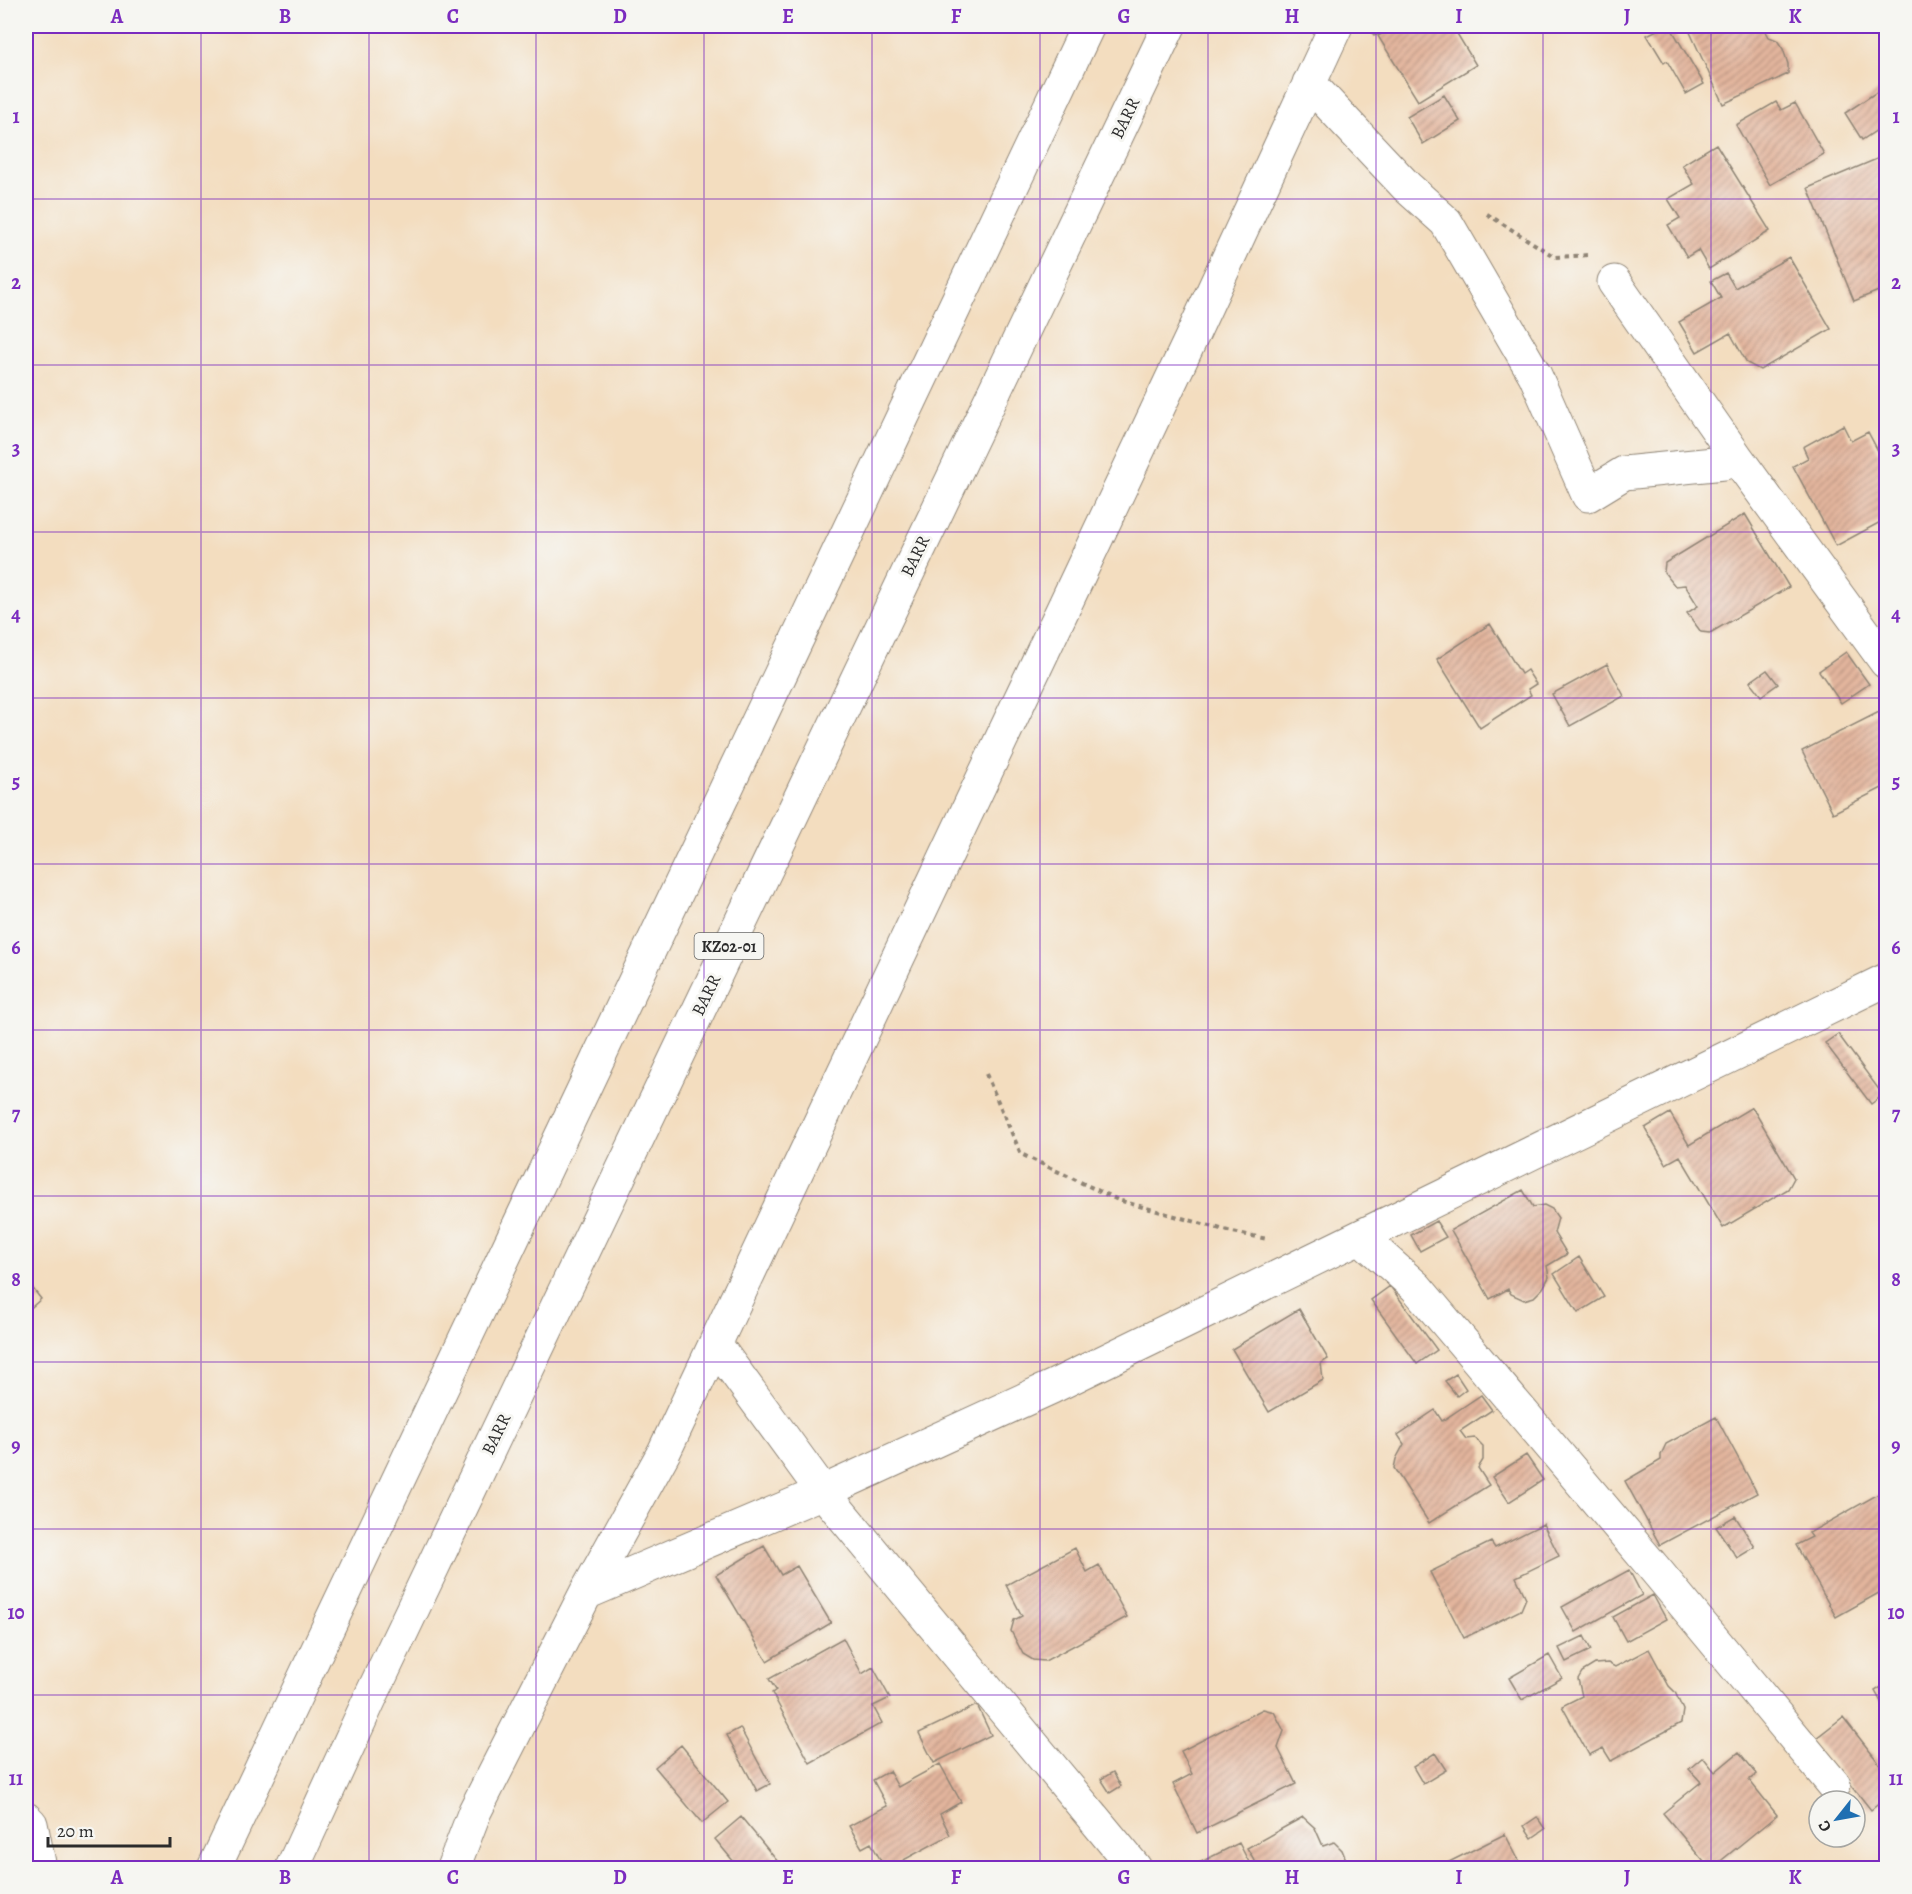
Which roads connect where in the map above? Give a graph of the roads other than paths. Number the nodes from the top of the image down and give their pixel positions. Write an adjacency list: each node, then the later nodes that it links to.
1 (1088, 26): 16 (main road)
2 (1169, 26): 17 (main road, BARR / KZ02-01)
3 (1336, 26): 4 (main road)
4 (1309, 83): 6 (main road); 10 (main road)
5 (1614, 282): 6 (main road)
6 (1737, 458): 7 (main road)
7 (1887, 662)
8 (1887, 980): 9 (main road)
9 (1360, 1237): 11 (main road); 13 (main road)
10 (715, 1344): 11 (main road); 12 (main road)
11 (823, 1492): 12 (main road); 19 (main road)
12 (586, 1593): 18 (main road)
13 (1834, 1785)
14 (26, 1819): 15 (main road)
15 (40, 1869)
16 (214, 1869)
17 (292, 1869)
18 (453, 1869)
19 (1135, 1869)

